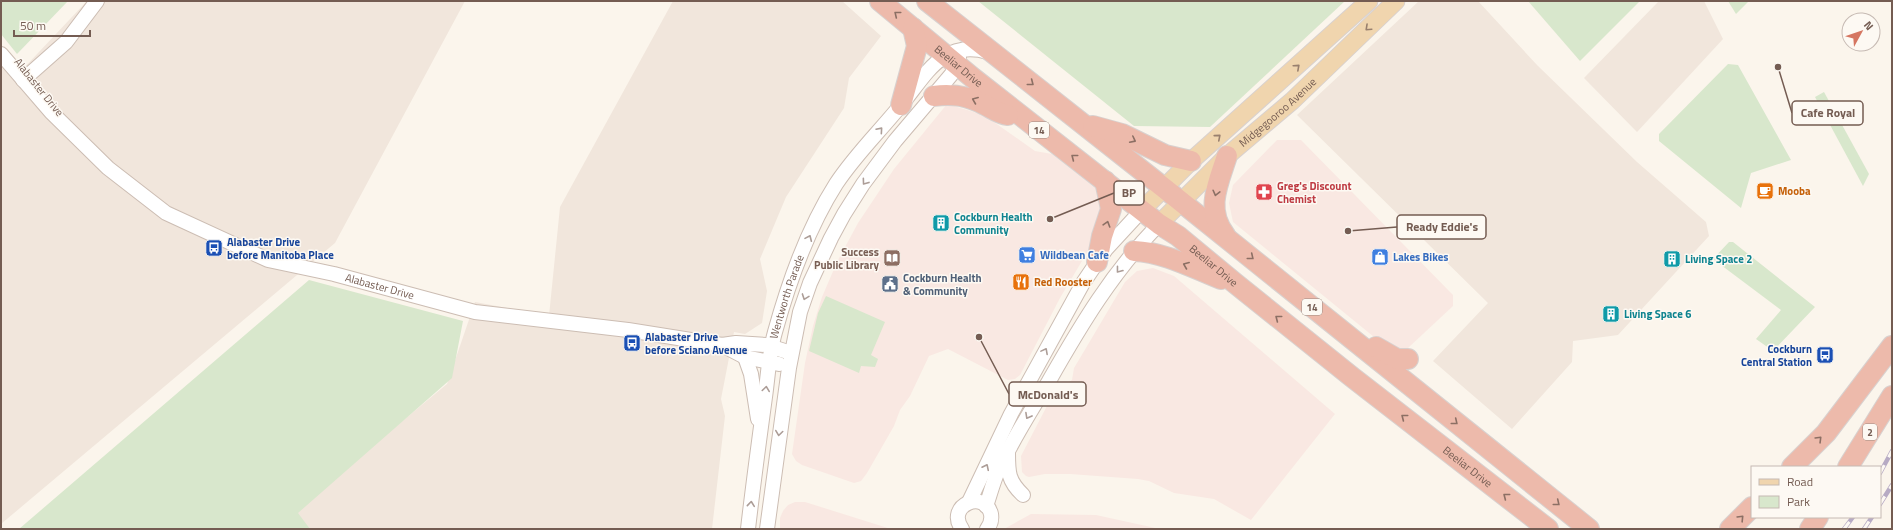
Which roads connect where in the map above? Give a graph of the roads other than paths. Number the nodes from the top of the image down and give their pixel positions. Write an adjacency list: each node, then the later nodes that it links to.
1 (97, 1): 12 (street)
2 (880, 1): 7 (highway, Beeliar Drive / 14, one-way to 2)
3 (927, 1): 6 (highway, 14)
4 (1370, 1): 18 (main road, Midgegooroo Avenue, one-way to 4)
5 (1396, 1): 17 (main road, Midgegooroo Avenue, one-way to 17)
6 (953, 22): 10 (street); 11 (highway, 14)
7 (914, 28): 10 (highway, Beeliar Drive / 14); 14 (highway)
8 (1, 42): 12 (street, Alabaster Drive)
9 (1, 54): 12 (street, Alabaster Drive)
10 (954, 57): 11 (street); 13 (street, Wentworth Parade); 14 (street, Wentworth Parade); 15 (highway, Beeliar Drive / 14)
11 (1002, 61): 16 (highway, 14, one-way to 16)
12 (23, 74): 29 (street, Alabaster Drive)
13 (934, 96): 15 (highway, one-way to 13); 31 (street, Wentworth Parade, one-way to 31)
14 (901, 105): 32 (street, Wentworth Parade, one-way to 14)
15 (1024, 118): 19 (highway, Beeliar Drive / 14, one-way to 15)
16 (1083, 123): 18 (highway, one-way to 18); 20 (highway, 14)
17 (1227, 156): 21 (main road, Midgegooroo Avenue); 24 (highway, one-way to 24)
18 (1191, 162): 20 (main road, Midgegooroo Avenue)
19 (1105, 181): 22 (highway, Beeliar Drive / 14); 26 (highway, one-way to 19)
20 (1164, 188): 21 (highway, 14); 22 (main road, Midgegooroo Avenue)
21 (1181, 201): 23 (main road, Midgegooroo Avenue); 24 (highway, 14)
22 (1142, 210): 23 (highway, Beeliar Drive / 14); 26 (street)
23 (1159, 224): 25 (street); 27 (highway, Beeliar Drive / 14)
24 (1226, 237): 28 (highway, 14, one-way to 28)
25 (1134, 250): 27 (highway, one-way to 25); 38 (street, one-way to 38)
26 (1097, 262): 42 (street, one-way to 26)
27 (1236, 284): 50 (highway, Beeliar Drive / 14, one-way to 27)
28 (1337, 327): 36 (highway, 14); 36 (highway)
29 (722, 345): 32 (street, Alabaster Drive); 33 (street, Alabaster Drive)
30 (1892, 346): 39 (highway, one-way to 30)
31 (791, 353): 32 (street, Alabaster Drive); 34 (street, Wentworth Parade)
32 (771, 355): 33 (street, Alabaster Drive); 34 (street, Alabaster Drive); 37 (street, Wentworth Parade, one-way to 32)
33 (745, 357): 37 (street)
34 (789, 368): 47 (street, Wentworth Parade, one-way to 47)
35 (1892, 396): 40 (highway, 2)
36 (1425, 397): 51 (highway, 14, one-way to 51)
37 (760, 428): 46 (street, Wentworth Parade, one-way to 37)
38 (1008, 451): 41 (street); 43 (street)
39 (1793, 466)
40 (1849, 466)
41 (1023, 495)
42 (968, 502): 43 (street); 48 (street)
43 (986, 506): 49 (street)
44 (1751, 508): 52 (highway, one-way to 44)
45 (1817, 518): 53 (highway)
46 (748, 529)
47 (767, 529)
48 (962, 529)
49 (987, 529)
50 (1548, 529)
51 (1589, 529)
52 (1730, 529)
53 (1810, 529)

